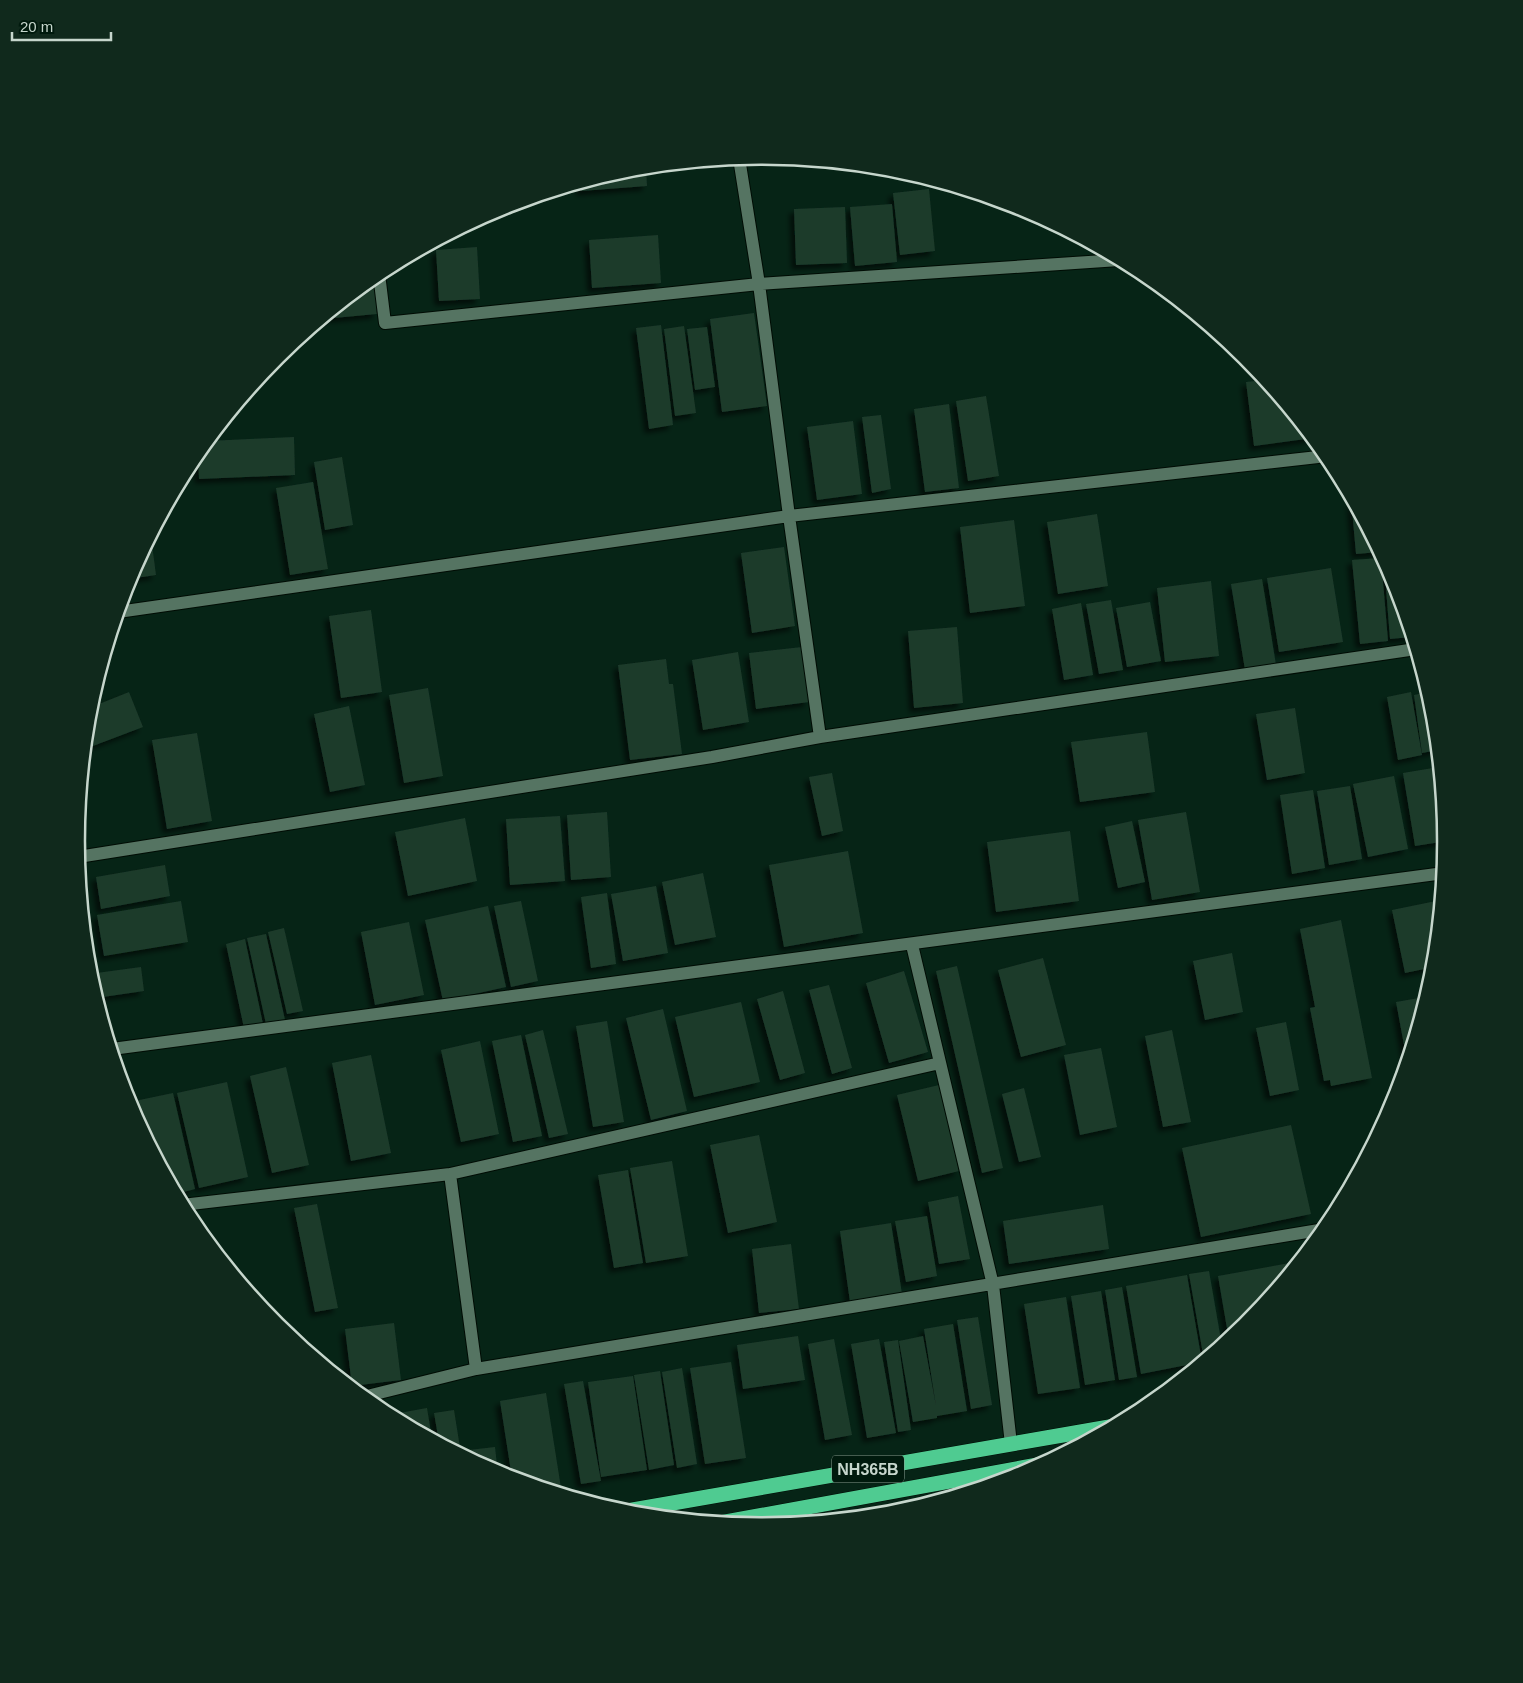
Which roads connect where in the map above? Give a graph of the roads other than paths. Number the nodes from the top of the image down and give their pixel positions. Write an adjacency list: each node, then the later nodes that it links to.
1 (741, 165): 4 (street)
2 (1108, 261): 4 (street)
3 (380, 283): 4 (street)
4 (759, 284): 6 (street)
5 (1318, 457): 6 (street)
6 (789, 516): 7 (street); 9 (street)
7 (126, 611)
8 (1410, 650): 9 (street)
9 (820, 737): 10 (street)
10 (85, 856)
11 (1437, 874): 12 (street)
12 (912, 945): 13 (street); 14 (street)
13 (118, 1048)
14 (940, 1063): 15 (street); 18 (street)
15 (450, 1174): 16 (street); 19 (street)
16 (191, 1204)
17 (1314, 1231): 18 (street)
18 (993, 1285): 19 (street); 22 (street)
19 (476, 1369): 20 (street)
20 (373, 1395)
21 (1096, 1429): 22 (highway, NH365B)
22 (1011, 1444): 24 (highway, NH365B)
23 (1013, 1469): 25 (highway, NH365B)
24 (646, 1508)
25 (749, 1518)

